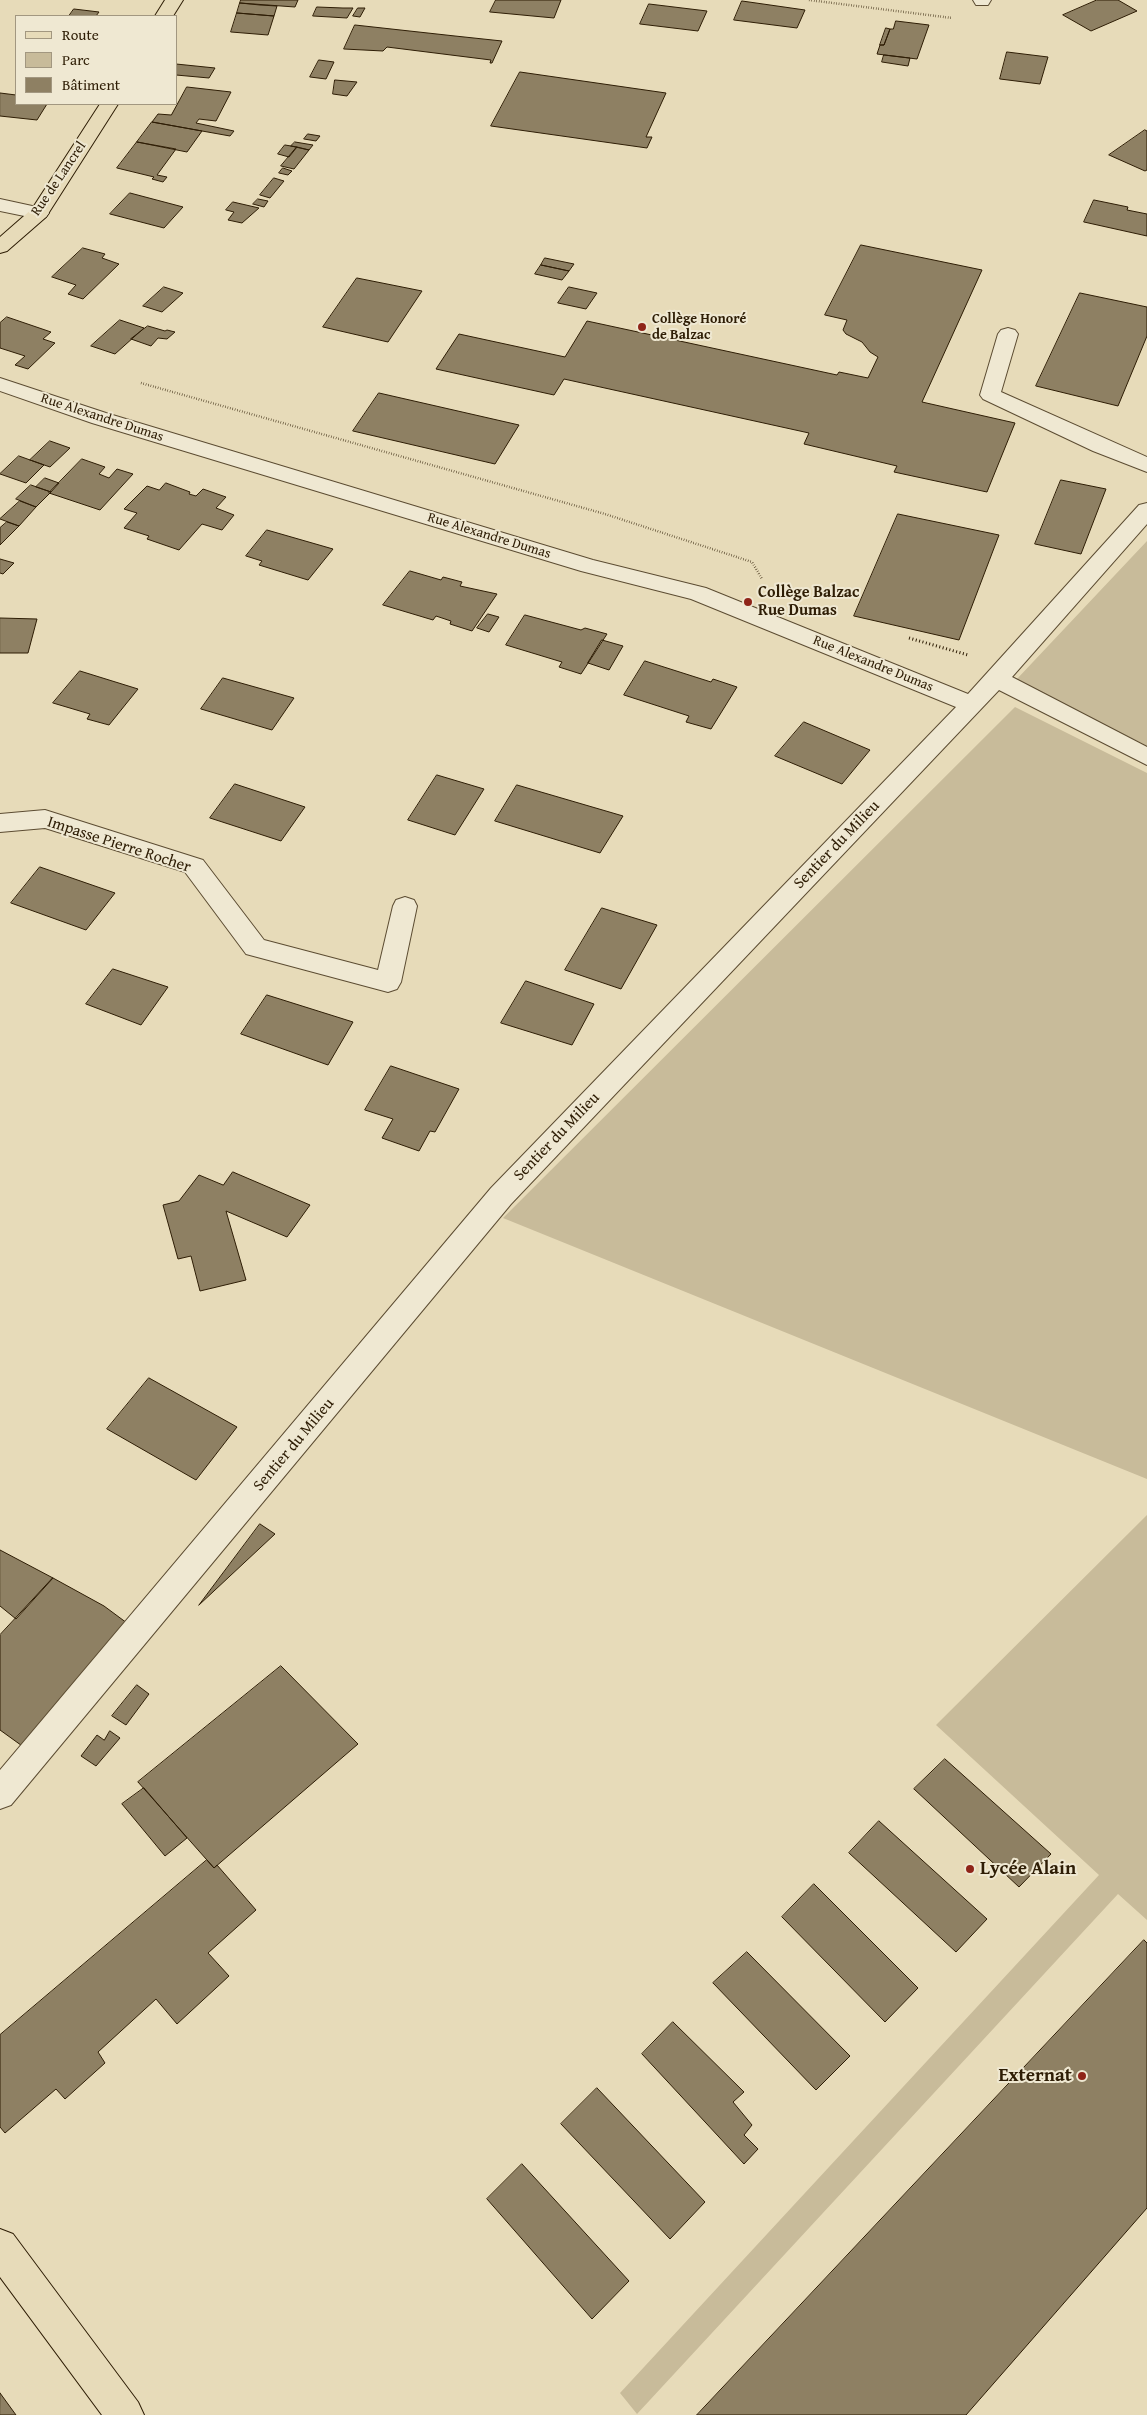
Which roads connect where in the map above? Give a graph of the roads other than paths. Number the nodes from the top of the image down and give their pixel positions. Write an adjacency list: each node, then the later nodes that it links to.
1 (108, 105): 3 (main road, Rue de Lancrel)
2 (0, 205): 3 (street)
3 (39, 213): 4 (main road, Rue de Lancrel)
4 (0, 248)
5 (1008, 334): 7 (street)
6 (0, 384): 10 (street, Rue Alexandre Dumas)
7 (1147, 465)
8 (1147, 510): 9 (street, Sentier du Milieu)
9 (996, 679): 10 (street, Sentier du Milieu); 11 (street)
10 (972, 705): 14 (street, Sentier du Milieu)
11 (1147, 757)
12 (0, 823): 13 (street, Impasse Pierre Rocher)
13 (405, 906)
14 (0, 1794)
15 (0, 2247): 16 (main road)
16 (125, 2415)

